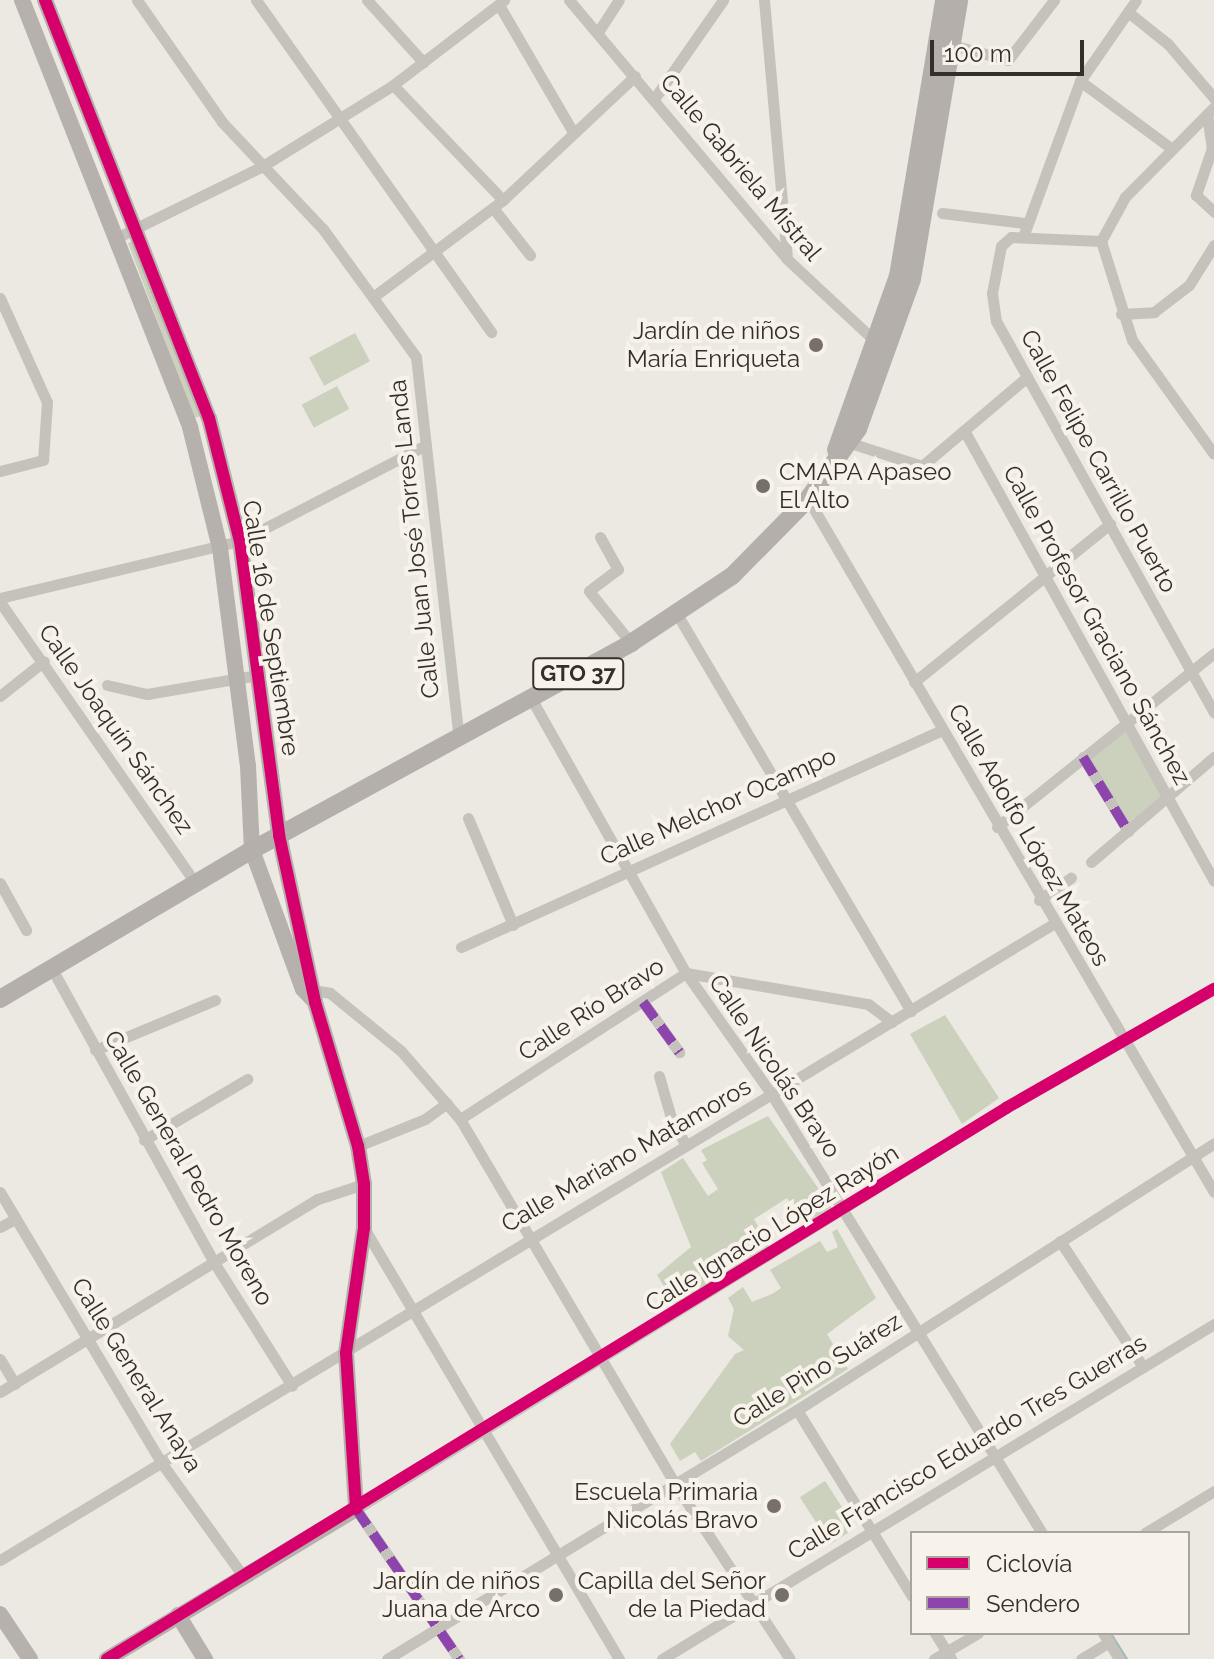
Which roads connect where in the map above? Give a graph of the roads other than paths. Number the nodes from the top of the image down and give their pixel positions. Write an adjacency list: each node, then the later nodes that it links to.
1 (22, 0): 24 (street, Calle 16 de Septiembre)
2 (45, 0): 22 (street, Calle 16 de Septiembre)
3 (137, 0): 30 (street, Calle Juan José Torres Landa)
4 (256, 0): 27 (street)
5 (367, 0): 18 (street)
6 (569, 0): 16 (street, Calle Gabriela Mistral)
7 (619, 0): 16 (street)
8 (723, 0): 25 (street)
9 (764, 0): 41 (street)
10 (944, 0): 46 (main road, GTO 37)
11 (959, 0): 17 (main road, GTO 37)
12 (1054, 0): 17 (street)
13 (1136, 0): 15 (street)
14 (502, 2): 18 (street); 28 (street)
15 (1128, 12): 20 (street); 23 (street)
16 (598, 32): 19 (street, Calle Gabriela Mistral)
17 (952, 45): 46 (main road, GTO 37)
18 (423, 62): 21 (street)
19 (635, 76): 25 (street, Calle Gabriela Mistral); 28 (street)
20 (1080, 81): 29 (street); 34 (street)
21 (393, 85): 27 (street); 31 (street)
22 (81, 91): 24 (street); 35 (street, Calle 16 de Septiembre)
23 (1214, 98)
24 (61, 99): 36 (street, Calle 16 de Septiembre)
25 (654, 99): 41 (street, Calle Gabriela Mistral)
26 (1211, 110): 29 (street); 32 (street)
27 (340, 119): 30 (street); 39 (street)
28 (573, 132): 31 (street)
29 (1171, 148): 37 (street)
30 (261, 167): 35 (street); 42 (street, Calle Juan José Torres Landa)
31 (498, 204): 39 (street); 40 (street)
32 (1214, 212)
33 (942, 213): 34 (street)
34 (1025, 228): 37 (street); 47 (street, Calle Felipe Carrillo Puerto)
35 (139, 229): 36 (street); 48 (street, Calle 16 de Septiembre)
36 (118, 237): 49 (street, Calle 16 de Septiembre)
37 (1101, 241): 44 (street)
38 (1214, 245): 44 (street)
39 (435, 252): 42 (street); 45 (street)
40 (530, 255)
41 (787, 259): 46 (street, Calle Gabriela Mistral)
42 (373, 297): 51 (street, Calle Juan José Torres Landa)
43 (0, 298): 54 (street)
44 (1121, 314): 53 (street)
45 (491, 332)
46 (884, 346): 52 (main road, GTO 37)
47 (1027, 377): 50 (street); 56 (street, Calle Felipe Carrillo Puerto)
48 (209, 418): 49 (street); 58 (street, Calle 16 de Septiembre)
49 (190, 427): 59 (street, Calle 16 de Septiembre)
50 (965, 432): 52 (street); 60 (street, Calle Profesor Graciano Sánchez)
51 (426, 445): 58 (street); 76 (street, Calle Juan José Torres Landa)
52 (841, 446): 55 (main road, GTO 37)
53 (1214, 454)
54 (0, 471)
55 (808, 499): 62 (main road, GTO 37); 69 (street, Calle Adolfo López Mateos)
56 (1110, 524): 60 (street); 66 (street, Calle Felipe Carrillo Puerto)
57 (600, 537): 63 (street)
58 (240, 541): 59 (street); 67 (street, Calle 16 de Septiembre)
59 (220, 548): 61 (street); 68 (street, Calle 16 de Septiembre)
60 (1047, 576): 69 (street); 74 (street, Calle Profesor Graciano Sánchez)
61 (0, 600): 65 (street, Calle Joaquín Sánchez)
62 (677, 614): 63 (main road, GTO 37); 82 (street)
63 (631, 643): 72 (main road, GTO 37)
64 (1214, 653): 66 (street)
65 (44, 661): 71 (street); 93 (street, Calle Joaquín Sánchez)
66 (1191, 671): 73 (street, Calle Felipe Carrillo Puerto); 74 (street)
67 (258, 675): 68 (street); 79 (street, Calle 16 de Septiembre)
68 (237, 678): 70 (street); 80 (street, Calle 16 de Septiembre)
69 (914, 682): 75 (street, Calle Adolfo López Mateos)
70 (107, 685)
71 (0, 696)
72 (532, 700): 76 (main road, GTO 37); 89 (street, Calle Nicolás Bravo)
73 (1214, 712)
74 (1126, 722): 77 (street); 81 (street, Calle Profesor Graciano Sánchez)
75 (942, 730): 82 (street, Calle Melchor Ocampo); 84 (street, Calle Adolfo López Mateos)
76 (459, 739): 86 (main road, GTO 37)
77 (1083, 757): 84 (street); 85 (street)
78 (1214, 757): 81 (street)
79 (270, 762): 80 (street); 86 (street, Calle 16 de Septiembre)
80 (248, 766): 87 (street, Calle 16 de Septiembre)
81 (1167, 797): 85 (street); 91 (street, Calle Profesor Graciano Sánchez)
82 (786, 799): 89 (street, Calle Melchor Ocampo); 106 (street)
83 (468, 818): 96 (street)
84 (997, 827): 94 (street, Calle Adolfo López Mateos)
85 (1128, 831): 88 (street)
86 (279, 835): 87 (main road, GTO 37); 102 (street, Calle 16 de Septiembre)
87 (252, 850): 93 (main road, GTO 37); 102 (street, Calle 16 de Septiembre)
88 (1091, 862)
89 (631, 868): 96 (street, Calle Melchor Ocampo); 100 (street, Calle Nicolás Bravo)
90 (1071, 878): 94 (street)
91 (1214, 881)
92 (0, 883): 97 (street)
93 (195, 883): 99 (main road, GTO 37)
94 (1039, 900): 95 (street, Calle Adolfo López Mateos)
95 (1053, 924): 106 (street, Calle Mariano Matamoros); 108 (street, Calle Adolfo López Mateos)
96 (513, 925): 98 (street, Calle Melchor Ocampo)
97 (26, 930)
98 (461, 947)
99 (52, 969): 103 (main road, GTO 37); 109 (street, Calle General Pedro Moreno)
100 (686, 973): 105 (street, Calle Río Bravo); 107 (street, Calle Río Bravo); 113 (street, Calle Nicolás Bravo)
101 (1214, 989): 108 (street, Calle Ignacio López Rayón)
102 (311, 993): 114 (street); 119 (street, Calle 16 de Septiembre)
103 (0, 999)
104 (215, 1000): 109 (street)
105 (643, 1002): 110 (street); 115 (street, Calle Río Bravo)
106 (911, 1011): 107 (street, Calle Mariano Matamoros)
107 (892, 1022): 113 (street, Calle Mariano Matamoros)
108 (1123, 1038): 120 (street, Calle Adolfo López Mateos); 124 (street, Calle Ignacio López Rayón)
109 (95, 1050): 116 (street, Calle General Pedro Moreno)
110 (679, 1052)
111 (659, 1076): 118 (street)
112 (247, 1079): 116 (street)
113 (772, 1095): 118 (street, Calle Mariano Matamoros); 124 (street, Calle Nicolás Bravo)
114 (447, 1103): 115 (street); 119 (street)
115 (460, 1119): 128 (street)
116 (144, 1140): 130 (street, Calle General Pedro Moreno)
117 (1214, 1143): 120 (street, Calle Pino Suárez)
118 (686, 1145): 128 (street, Calle Mariano Matamoros)
119 (358, 1146): 121 (street, Calle 16 de Septiembre)
120 (1191, 1154): 123 (street, Calle Adolfo López Mateos); 129 (street, Calle Pino Suárez)
121 (364, 1184): 127 (street, Calle 16 de Septiembre); 130 (street)
122 (0, 1192): 125 (street, Calle General Anaya)
123 (1214, 1192)
124 (844, 1211): 133 (street, Calle Nicolás Bravo); 137 (street, Calle Ignacio López Rayón)
125 (15, 1219): 126 (street); 134 (street, Calle General Anaya)
126 (0, 1227)
127 (364, 1228): 131 (street); 135 (street, Calle 16 de Septiembre)
128 (527, 1238): 131 (street, Calle Mariano Matamoros); 137 (street)
129 (1060, 1241): 133 (street, Calle Pino Suárez); 138 (street)
130 (215, 1264): 134 (street); 140 (street, Calle General Pedro Moreno)
131 (414, 1308): 135 (street, Calle Mariano Matamoros); 143 (street)
132 (1214, 1324): 138 (street, Calle Francisco Eduardo Tres Guerras)
133 (918, 1333): 142 (street, Calle Pino Suárez); 144 (street, Calle Nicolás Bravo)
134 (90, 1342): 139 (street); 145 (street, Calle General Anaya)
135 (346, 1353): 140 (street, Calle Mariano Matamoros); 148 (street, Calle 16 de Septiembre)
136 (0, 1359): 139 (street)
137 (601, 1360): 143 (street, Calle Ignacio López Rayón); 146 (street)
138 (1143, 1367): 144 (street, Calle Francisco Eduardo Tres Guerras)
139 (15, 1384): 141 (street)
140 (292, 1386): 145 (street, Calle Mariano Matamoros)
141 (0, 1392)
142 (797, 1410): 146 (street, Calle Pino Suárez); 149 (street)
143 (486, 1427): 148 (street, Calle Ignacio López Rayón); 152 (street)
144 (996, 1458): 149 (street, Calle Francisco Eduardo Tres Guerras); 150 (street, Calle Nicolás Bravo)
145 (163, 1465): 153 (street, Calle Mariano Matamoros); 154 (street, Calle General Anaya)
146 (675, 1484): 152 (street, Calle Pino Suárez); 156 (street)
147 (1214, 1491): 151 (street)
148 (356, 1509): 154 (street); 159 (street)
149 (871, 1530): 155 (street); 156 (street, Calle Francisco Eduardo Tres Guerras)
150 (1041, 1531)
151 (1148, 1531)
152 (559, 1553): 159 (street, Calle Pino Suárez); 169 (street)
153 (0, 1560)
154 (243, 1576): 158 (street)
155 (910, 1593)
156 (755, 1602): 170 (street, Calle Francisco Eduardo Tres Guerras); 171 (street)
157 (0, 1614): 164 (street)
158 (178, 1615): 165 (street); 166 (street)
159 (439, 1628): 167 (street, Calle Pino Suárez); 168 (street)
160 (936, 1635): 163 (street)
161 (975, 1635): 163 (street)
162 (1106, 1638): 173 (street); 174 (street)
163 (949, 1655): 172 (street)
164 (30, 1659)
165 (107, 1659)
166 (205, 1659)
167 (387, 1659)
168 (459, 1659)
169 (619, 1659)
170 (662, 1659)
171 (790, 1659)
172 (934, 1659)
173 (1081, 1659)
174 (1119, 1659)

